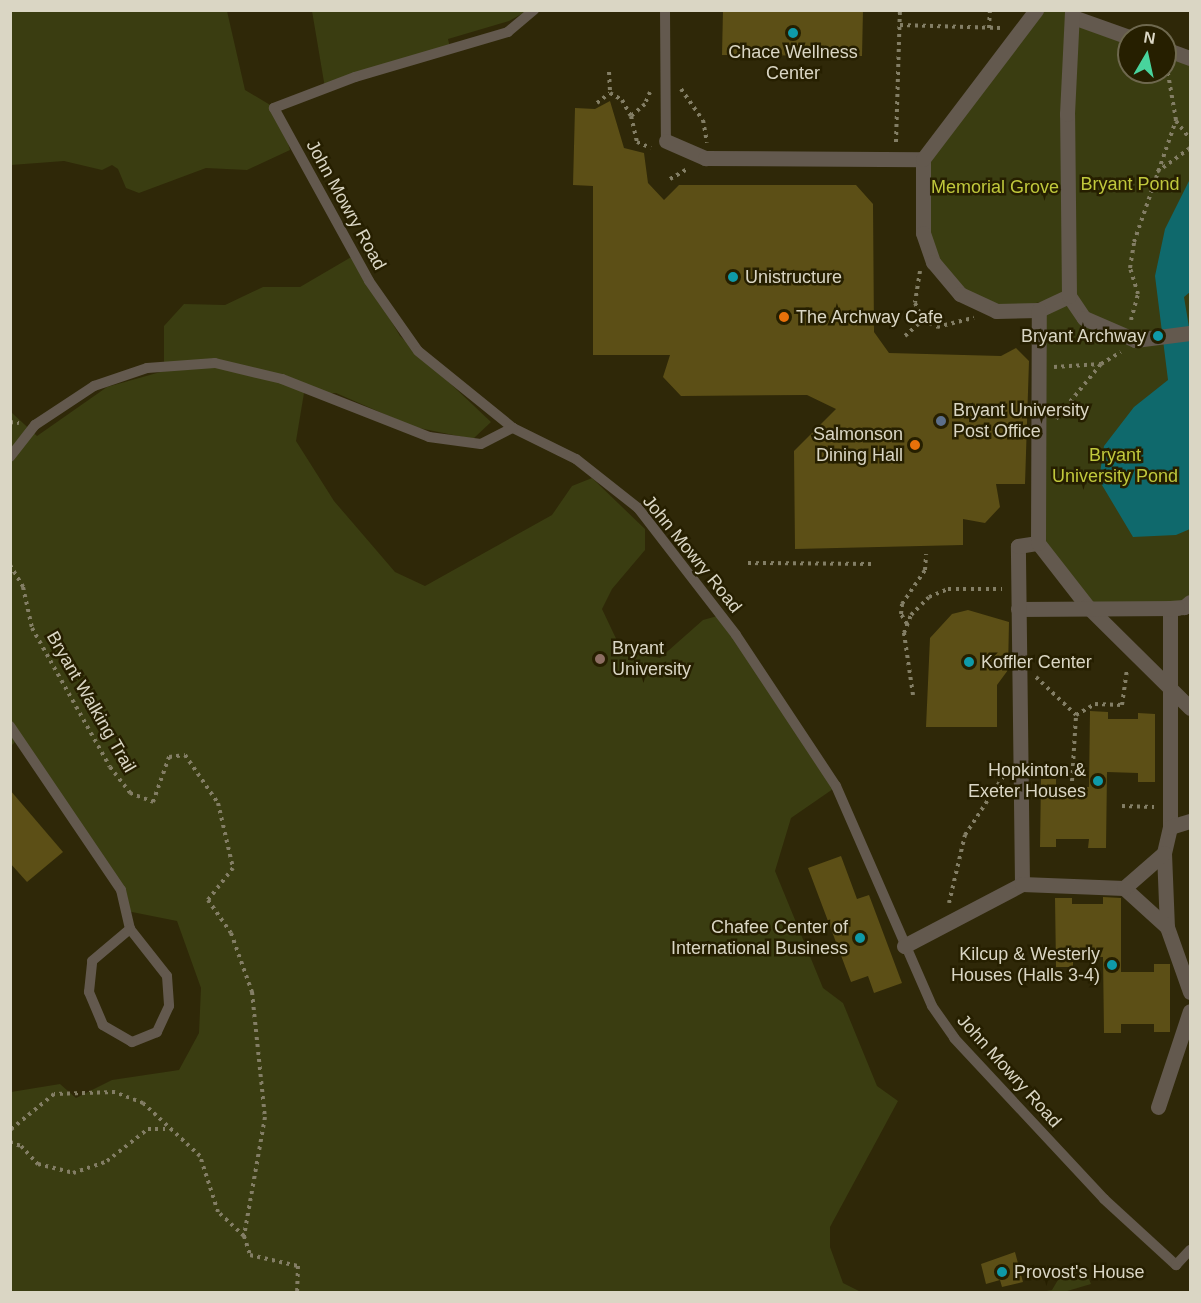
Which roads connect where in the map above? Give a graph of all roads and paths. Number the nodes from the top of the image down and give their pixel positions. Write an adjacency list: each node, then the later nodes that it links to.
1 (534, 10): 36 (lane, John Mowry Road)
2 (665, 10): 19 (lane)
3 (900, 10): 7 (path)
4 (990, 10): 8 (path)
5 (1036, 10): 9 (street)
6 (1072, 14): 10 (street); 27 (street)
7 (900, 25): 8 (path); 22 (path)
8 (989, 28): 9 (path)
9 (1022, 28): 23 (street)
10 (1117, 32)
11 (609, 72): 14 (path)
12 (679, 77): 21 (path)
13 (1169, 84): 17 (path)
14 (610, 93): 15 (path); 16 (path)
15 (597, 103)
16 (631, 116)
17 (1176, 120): 18 (path); 24 (path)
18 (1191, 139)
19 (666, 141): 21 (street)
20 (1191, 148): 24 (path)
21 (705, 158): 22 (street); 25 (path)
22 (896, 159): 23 (street)
23 (922, 159): 26 (street)
24 (1156, 173): 33 (path)
25 (670, 179)
26 (933, 262): 28 (street); 30 (path)
27 (1069, 296): 29 (street); 33 (street)
28 (985, 306): 29 (street); 30 (path)
29 (1039, 310): 35 (street)
30 (922, 320): 32 (path)
31 (1191, 333): 33 (street)
32 (905, 336)
33 (1130, 338): 34 (path)
34 (1101, 364): 35 (path); 37 (path)
35 (1042, 366): 37 (street)
36 (513, 428): 38 (lane); 68 (lane, John Mowry Road)
37 (1041, 438): 39 (street)
38 (10, 457)
39 (1038, 543): 44 (street); 45 (street)
40 (926, 554): 48 (path)
41 (748, 563): 42 (path)
42 (873, 564)
43 (10, 565): 75 (path, Bryant Walking Trail)
44 (1018, 589): 47 (street); 48 (path)
45 (1087, 606): 46 (street); 47 (street); 49 (street)
46 (1184, 606): 51 (street)
47 (1018, 609): 50 (street)
48 (907, 624): 52 (path)
49 (1134, 652): 51 (street); 54 (path)
50 (1020, 662): 54 (path); 56 (street)
51 (1167, 683): 53 (street); 59 (street)
52 (913, 695)
53 (1191, 708)
54 (1076, 715): 57 (path)
55 (10, 726): 67 (lane)
56 (1020, 755): 63 (street); 65 (path)
57 (1072, 781)
58 (1122, 806): 59 (path)
59 (1170, 807): 61 (street)
60 (1191, 821): 61 (street)
61 (1170, 827): 62 (street)
62 (1164, 853): 64 (street); 66 (street)
63 (1022, 884): 64 (street); 65 (street)
64 (1124, 888): 66 (street)
65 (944, 926): 68 (street)
66 (1167, 927): 69 (street)
67 (130, 929): 67 (lane)
68 (904, 946): 76 (lane, John Mowry Road)
69 (1191, 992)
70 (1191, 1011): 71 (street)
71 (1158, 1107)
72 (165, 1129): 73 (path); 74 (path); 75 (path)
73 (10, 1130)
74 (10, 1142)
75 (244, 1236): 77 (path)
76 (1191, 1250)
77 (297, 1293)

